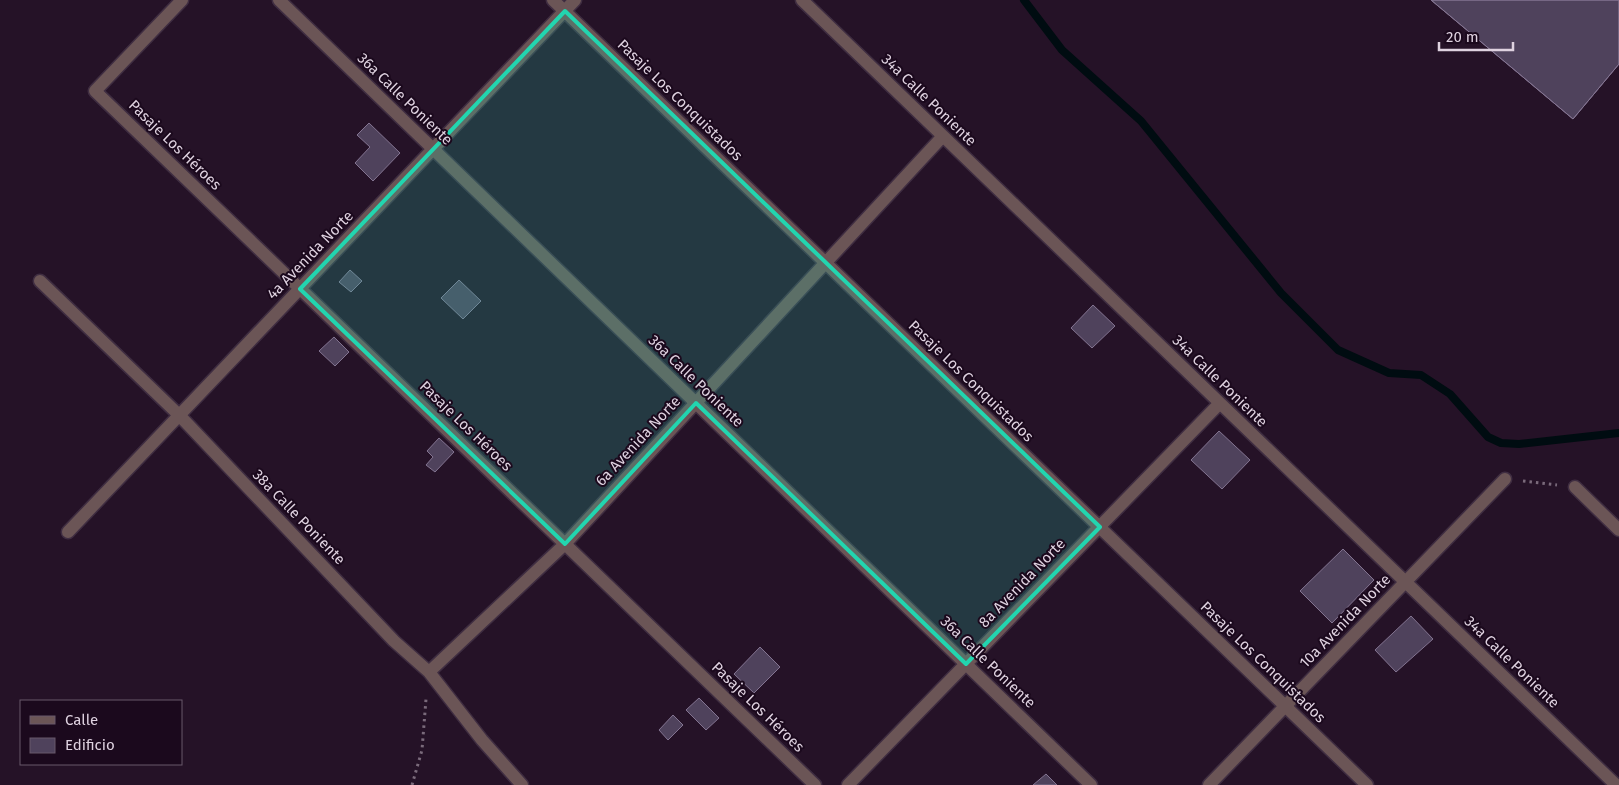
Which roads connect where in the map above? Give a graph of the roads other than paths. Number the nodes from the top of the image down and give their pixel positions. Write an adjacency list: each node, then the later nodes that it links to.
1 (182, 0): 11 (street, Pasaje Los Héroes)
2 (279, 0): 8 (street, 36a Calle Poniente)
3 (554, 0): 6 (street, Pasaje Los Conquistados)
4 (575, 0): 6 (street, 4a Avenida Norte)
5 (802, 0): 7 (street, 34a Calle Poniente)
6 (565, 11): 8 (street, 4a Avenida Norte); 9 (street, Pasaje Los Conquistados)
7 (943, 136): 9 (street, 6a Avenida Norte); 13 (street, 34a Calle Poniente)
8 (433, 149): 11 (street, 4a Avenida Norte); 12 (street, 36a Calle Poniente)
9 (826, 263): 12 (street, 6a Avenida Norte); 17 (street, Pasaje Los Conquistados)
10 (40, 281): 14 (street, 38a Calle Poniente)
11 (300, 289): 14 (street, 4a Avenida Norte); 20 (street, Pasaje Los Héroes)
12 (696, 403): 20 (street, 6a Avenida Norte); 22 (street, 36a Calle Poniente)
13 (1220, 403): 17 (street, 8a Avenida Norte); 21 (street, 34a Calle Poniente)
14 (179, 416): 19 (street, 4a Avenida Norte); 23 (street, 38a Calle Poniente)
15 (1505, 479): 21 (street, 10a Avenida Norte)
16 (1575, 487): 18 (street)
17 (1100, 527): 22 (street, 8a Avenida Norte); 24 (street, Pasaje Los Conquistados)
18 (1619, 530)
19 (68, 532)
20 (564, 544): 23 (street, 6a Avenida Norte); 26 (street, Pasaje Los Héroes)
21 (1406, 582): 24 (street, 10a Avenida Norte); 31 (street, 34a Calle Poniente)
22 (966, 664): 27 (street, 8a Avenida Norte); 28 (street, 36a Calle Poniente)
23 (430, 672): 25 (street, 38a Calle Poniente)
24 (1285, 706): 29 (street, 10a Avenida Norte); 30 (street, Pasaje Los Conquistados)
25 (522, 785)
26 (815, 785)
27 (848, 785)
28 (1091, 785)
29 (1209, 785)
30 (1367, 785)
31 (1616, 785)

